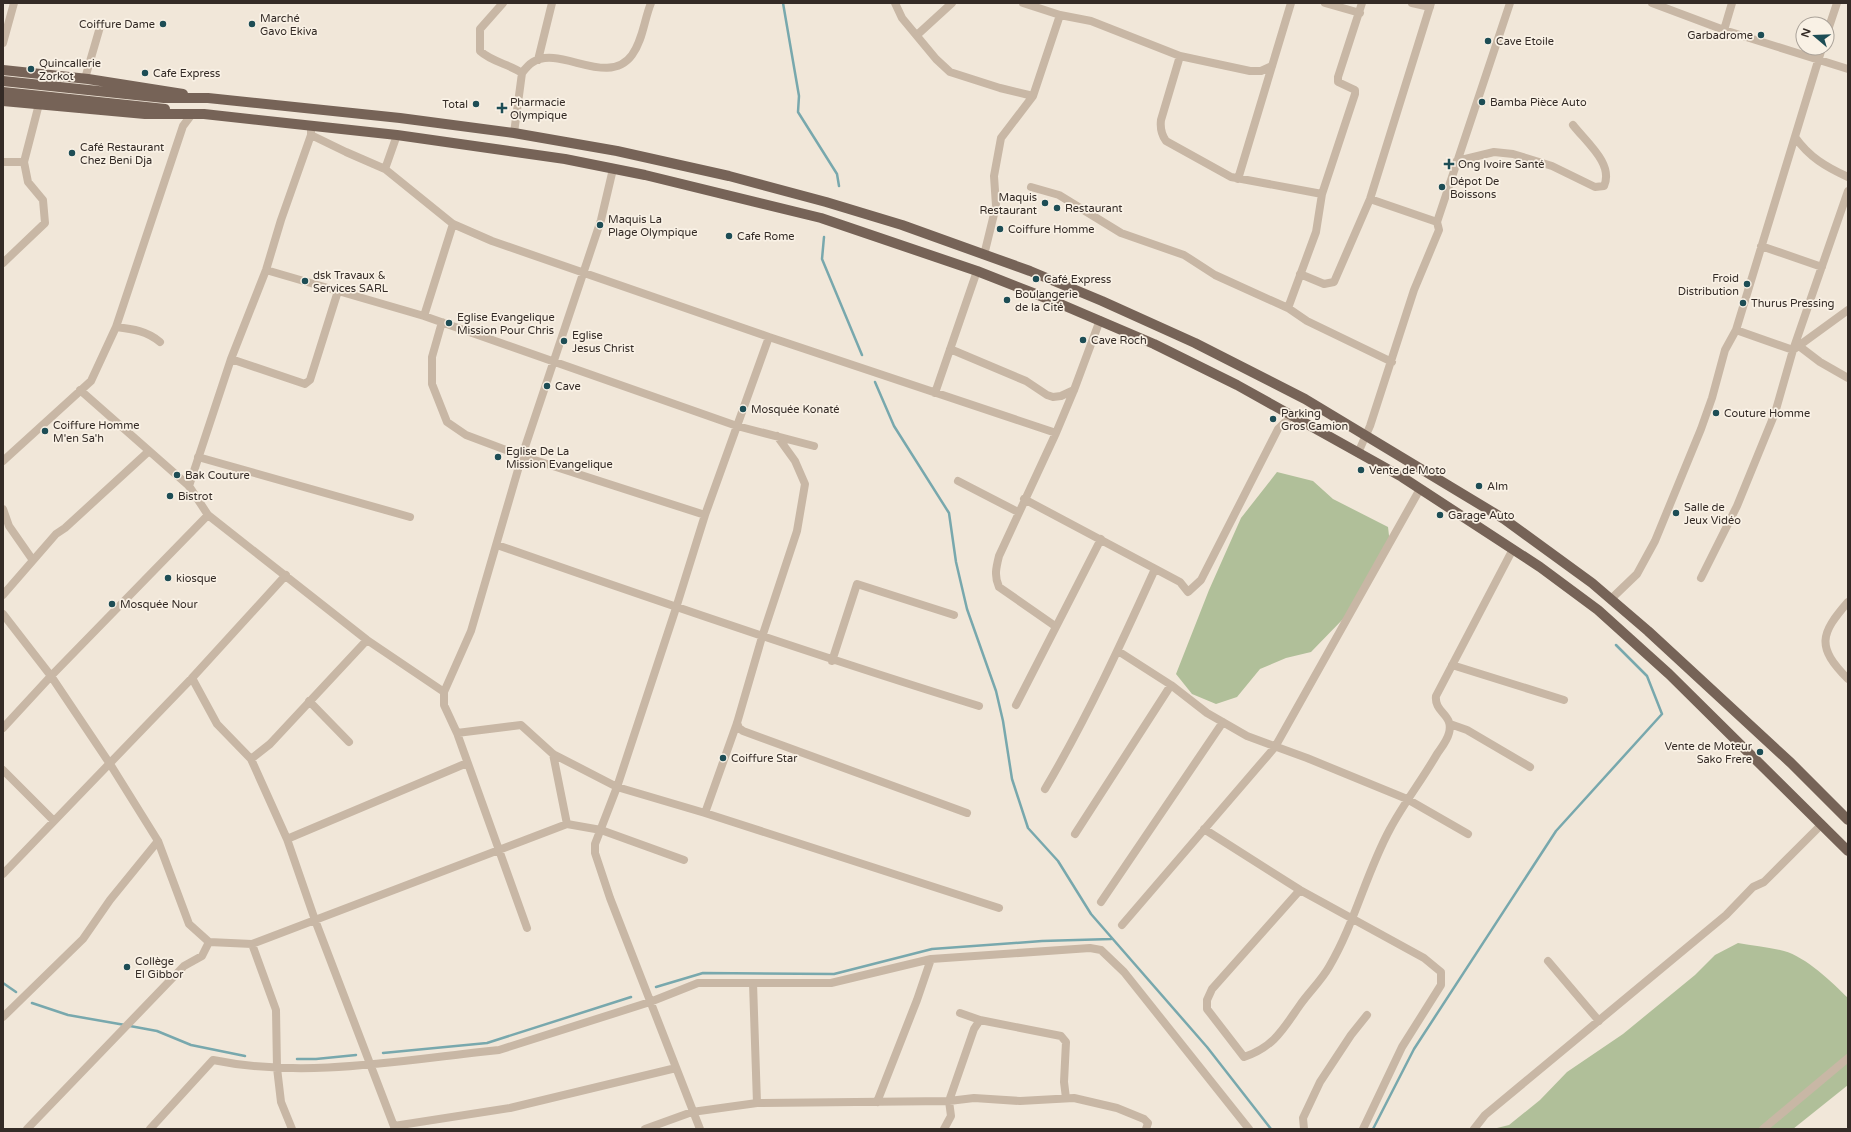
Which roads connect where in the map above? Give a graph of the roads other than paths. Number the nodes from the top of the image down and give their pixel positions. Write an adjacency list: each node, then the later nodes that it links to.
1 (14, 3): 23 (street)
2 (503, 3): 31 (street)
3 (552, 3): 27 (street)
4 (651, 3): 27 (street)
5 (895, 3): 22 (street)
6 (952, 3): 22 (street)
7 (1023, 3): 18 (street)
8 (1291, 3): 28 (street)
9 (1325, 3): 17 (street)
10 (1362, 3): 17 (street)
11 (1412, 3): 16 (street)
12 (1510, 3): 45 (street)
13 (1652, 3): 21 (street)
14 (1732, 3): 21 (street)
15 (1838, 3): 19 (street)
16 (1431, 5): 55 (street)
17 (1360, 13): 54 (street)
18 (1060, 15): 24 (street); 35 (street)
19 (1833, 16)
20 (100, 27): 32 (street)
21 (1724, 30): 26 (street)
22 (916, 35): 35 (street)
23 (3, 43)
24 (1180, 56): 28 (street); 51 (street)
25 (1819, 56): 26 (street)
26 (1818, 59): 29 (street); 44 (street)
27 (538, 60): 31 (street)
28 (1272, 66): 51 (street)
29 (1848, 69)
30 (3, 70): 32 (main road)
31 (522, 73): 42 (street)
32 (88, 79): 36 (main road)
33 (3, 81): 36 (main road)
34 (3, 92): 39 (main road)
35 (1033, 96): 59 (street)
36 (195, 97): 42 (main road)
37 (3, 101): 38 (main road)
38 (39, 104): 39 (main road); 47 (street)
39 (192, 114): 41 (main road); 72 (street)
40 (1573, 126): 45 (street)
41 (311, 130): 43 (main road); 48 (street); 62 (street)
42 (514, 133): 59 (main road)
43 (397, 135): 48 (street); 49 (main road)
44 (1795, 137): 50 (street); 58 (street)
45 (1457, 161): 56 (street)
46 (3, 162): 47 (street)
47 (24, 162): 60 (street)
48 (385, 169): 57 (street)
49 (613, 169): 63 (main road); 64 (street)
50 (1848, 177)
51 (1238, 180): 54 (street)
52 (1031, 187): 67 (street)
53 (1848, 191): 61 (street)
54 (1322, 194): 65 (street)
55 (1370, 199): 56 (street); 65 (street)
56 (1437, 222): 80 (street)
57 (453, 224): 64 (street); 69 (street)
58 (1761, 246): 61 (street); 73 (street)
59 (984, 255): 89 (main road)
60 (3, 263)
61 (1822, 266): 76 (street)
62 (266, 270): 66 (street); 78 (street)
63 (977, 271): 70 (main road); 77 (street)
64 (583, 273): 74 (street); 79 (street)
65 (1300, 274): 67 (street)
66 (338, 291): 69 (street); 78 (street)
67 (1288, 308): 80 (street)
68 (1848, 310): 76 (street)
69 (424, 316): 71 (street)
70 (1100, 320): 83 (street); 85 (main road)
71 (442, 322): 79 (street); 93 (street)
72 (116, 327): 75 (street); 82 (street)
73 (1736, 330): 76 (street); 113 (street)
74 (769, 337): 84 (street); 86 (street)
75 (160, 342)
76 (1796, 348): 81 (street); 111 (street)
77 (950, 349): 83 (street); 84 (street)
78 (231, 359): 94 (street)
79 (554, 361): 86 (street); 93 (street)
80 (1392, 362): 89 (street)
81 (1848, 378)
82 (80, 390): 91 (street); 95 (street)
83 (1074, 390): 87 (street)
84 (935, 393): 87 (street)
85 (1291, 416): 92 (main road); 109 (street)
86 (737, 426): 88 (street); 103 (street)
87 (1056, 433): 99 (street)
88 (777, 436): 90 (street); 119 (street)
89 (1367, 436): 92 (street); 113 (main road)
90 (814, 446)
91 (149, 451): 97 (street); 108 (street)
92 (1358, 453): 98 (main road)
93 (522, 456): 103 (street); 106 (street)
94 (198, 458): 97 (street); 104 (street)
95 (3, 461)
96 (958, 481): 101 (street)
97 (189, 486): 102 (street)
98 (1420, 489): 107 (main road); 139 (street)
99 (1024, 499): 101 (street); 105 (street)
100 (3, 509): 108 (street)
101 (1018, 512): 118 (street)
102 (208, 515): 110 (street); 124 (street)
103 (705, 515): 115 (street)
104 (410, 517)
105 (1101, 539): 109 (street); 118 (street)
106 (497, 545): 115 (street); 128 (street)
107 (1513, 549): 123 (street); 154 (main road)
108 (32, 559): 112 (street)
109 (1155, 569): 121 (street)
110 (286, 575): 120 (street); 125 (street)
111 (1702, 578)
112 (3, 595)
113 (1611, 599): 151 (main road)
114 (1848, 602): 126 (street)
115 (676, 608): 119 (street); 146 (street)
116 (3, 614): 124 (street)
117 (954, 616): 122 (street)
118 (1056, 626): 131 (street)
119 (762, 637): 122 (street); 134 (street)
120 (367, 640): 128 (street); 130 (street)
121 (1118, 651): 127 (street); 147 (street)
122 (832, 661): 132 (street)
123 (1452, 665): 129 (street); 135 (street)
124 (51, 676): 136 (street); 143 (street)
125 (192, 678): 141 (street); 143 (street)
126 (1848, 679)
127 (1171, 685): 133 (street); 157 (street)
128 (444, 692): 137 (street)
129 (1564, 700)
130 (309, 701): 138 (street); 141 (street)
131 (1016, 705)
132 (979, 706)
133 (1223, 722): 139 (street); 166 (street)
134 (737, 723): 149 (street); 150 (street)
135 (1450, 724): 144 (street); 148 (street)
136 (3, 728)
137 (457, 733): 140 (street); 142 (street)
138 (349, 742)
139 (1275, 747): 148 (street); 155 (street)
140 (553, 754): 146 (street); 153 (street)
141 (251, 759): 159 (street)
142 (467, 763): 159 (street); 161 (street)
143 (110, 764): 152 (street); 160 (street)
144 (1530, 767)
145 (3, 770): 152 (street)
146 (617, 787): 149 (street); 156 (street)
147 (1045, 789)
148 (1407, 799): 158 (street); 168 (street)
149 (705, 813): 167 (street)
150 (967, 813)
151 (1848, 820)
152 (54, 821): 164 (street)
153 (567, 824): 156 (street); 161 (street)
154 (1822, 824): 162 (main road); 182 (street)
155 (1204, 829): 165 (street); 170 (street)
156 (601, 830): 163 (street); 177 (street)
157 (1074, 834)
158 (1468, 834)
159 (287, 839): 169 (street)
160 (158, 841): 172 (street); 180 (street)
161 (497, 849): 169 (street); 171 (street)
162 (1848, 851)
163 (684, 860)
164 (3, 874)
165 (1300, 890): 168 (street); 168 (street)
166 (1101, 902)
167 (999, 908)
168 (1352, 918): 202 (street)
169 (314, 920): 173 (street); 184 (street)
170 (1122, 925)
171 (527, 928)
172 (209, 942): 173 (street); 193 (street)
173 (252, 944): 185 (street)
174 (931, 959): 176 (street); 189 (street); 200 (street)
175 (1548, 961): 182 (street)
176 (753, 983): 177 (street); 190 (street)
177 (650, 1002): 184 (street); 186 (street)
178 (960, 1013): 181 (street)
179 (1367, 1015): 201 (street)
180 (3, 1017)
181 (980, 1020): 187 (street); 188 (street)
182 (1599, 1021): 203 (street)
183 (1848, 1058): 204 (street)
184 (371, 1065): 185 (street); 192 (street)
185 (277, 1068): 194 (street); 195 (street)
186 (676, 1068): 191 (street); 192 (street)
187 (1066, 1098): 188 (street); 199 (street)
188 (949, 1101): 189 (street); 198 (street)
189 (877, 1102): 190 (street)
190 (757, 1103): 191 (street)
191 (692, 1112): 196 (street); 197 (street)
192 (395, 1128)
193 (27, 1129)
194 (150, 1129)
195 (292, 1129)
196 (645, 1129)
197 (700, 1129)
198 (944, 1129)
199 (1146, 1129)
200 (1249, 1129)
201 (1304, 1129)
202 (1363, 1129)
203 (1474, 1129)
204 (1763, 1129)

